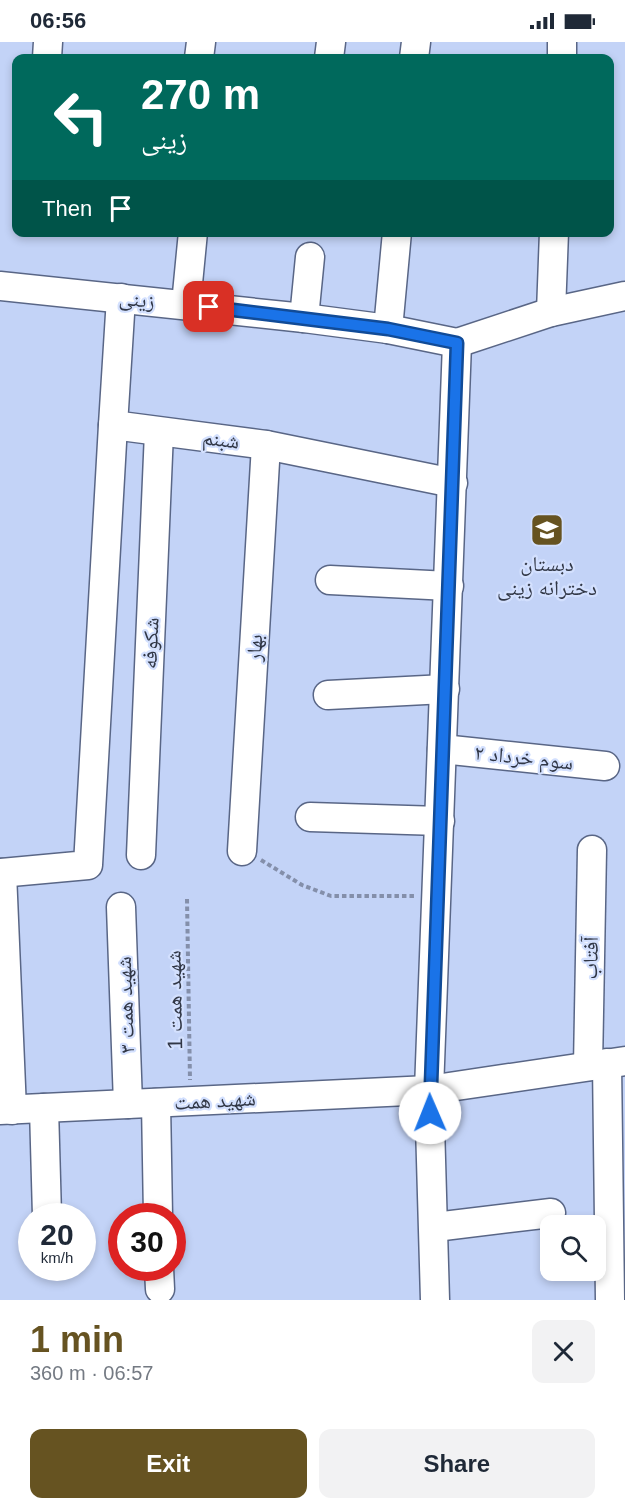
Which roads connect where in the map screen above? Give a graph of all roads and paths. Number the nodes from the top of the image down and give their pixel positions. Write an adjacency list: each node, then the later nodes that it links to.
1 (193, 237): 8 (street)
2 (397, 237): 11 (street)
3 (554, 237): 9 (street)
4 (310, 257): 10 (street)
5 (0, 286): 7 (street, زینی)
6 (625, 296): 9 (street, زینی)
7 (121, 298): 8 (street, زینی); 13 (street)
8 (186, 304): 10 (street, زینی)
9 (551, 312): 12 (street, زینی)
10 (304, 318): 11 (street, زینی)
11 (388, 329): 12 (street, زینی)
12 (457, 343): 16 (street)
13 (113, 425): 14 (street, شبنم); 28 (street)
14 (159, 432): 15 (street, شبنم); 27 (street, شکوفه)
15 (266, 445): 16 (street, شبنم); 26 (street, بهار)
16 (453, 483): 18 (street)
17 (330, 580): 18 (street)
18 (449, 586): 19 (street)
19 (445, 689): 20 (street); 21 (street)
20 (328, 694)
21 (442, 749): 22 (street, سوم خرداد ۲); 24 (street)
22 (605, 766)
23 (310, 817): 24 (street)
24 (440, 821): 29 (street)
25 (592, 849): 32 (street, آفتاب)
26 (242, 851): 29 (path)
27 (141, 855)
28 (1, 873): 37 (street)
29 (436, 896): 33 (street)
30 (187, 899): 34 (path, شهید همت 1)
31 (121, 907): 35 (street, شهید همت ۳)
32 (607, 1063): 33 (street, شهید همت); 43 (street, آفتاب)
33 (429, 1090): 34 (street, شهید همت); 41 (street)
34 (190, 1101): 35 (street, شهید همت)
35 (142, 1103): 36 (street, شهید همت); 39 (street, شهید همت ۳)
36 (44, 1108): 37 (street, شهید همت); 38 (street)
37 (6, 1110)
38 (47, 1203)
39 (156, 1203)
40 (551, 1213): 41 (street)
41 (435, 1227): 42 (street)
42 (435, 1300)
43 (610, 1300)

